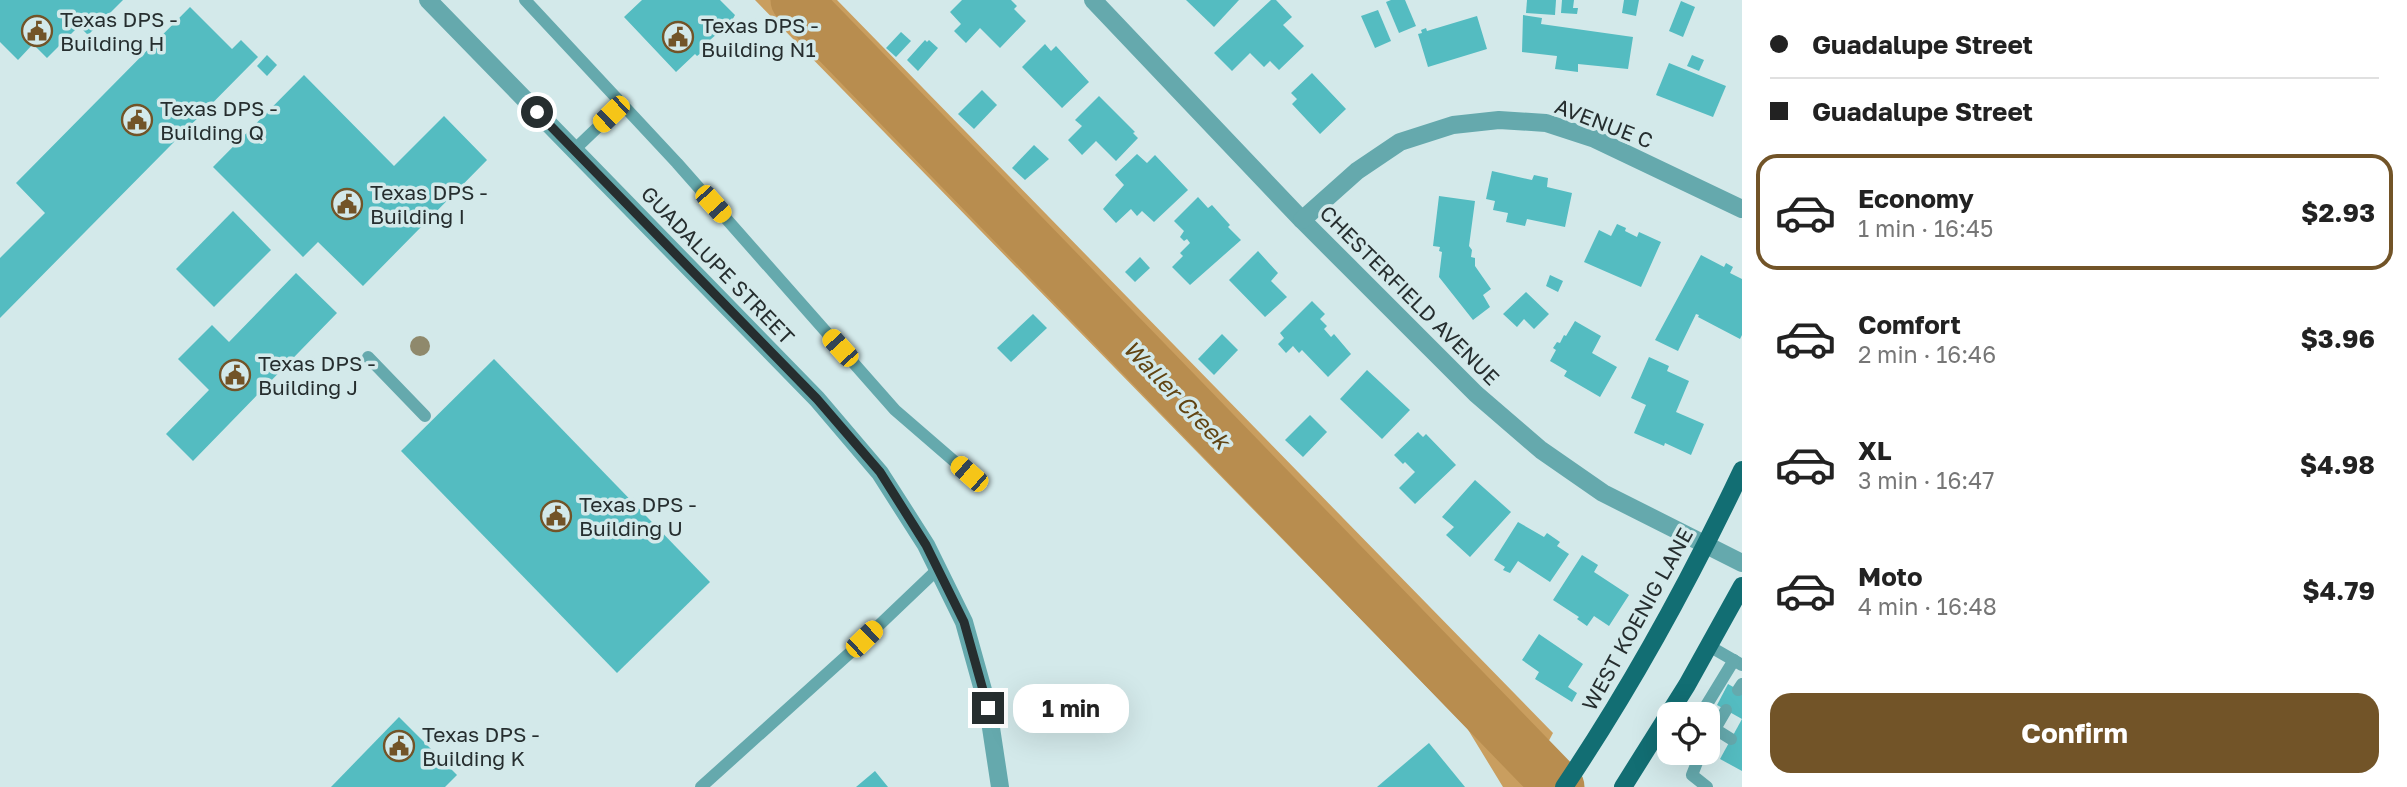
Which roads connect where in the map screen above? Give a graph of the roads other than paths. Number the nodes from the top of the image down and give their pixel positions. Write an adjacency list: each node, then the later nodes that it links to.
1 (428, 0): 5 (street, GUADALUPE STREET)
2 (525, 0): 4 (lane)
3 (1093, 0): 7 (street, CHESTERFIELD AVENUE)
4 (622, 104): 5 (lane); 11 (lane)
5 (574, 150): 14 (street, GUADALUPE STREET)
6 (1742, 209): 7 (street, AVENUE C)
7 (1302, 220): 12 (street, CHESTERFIELD AVENUE)
8 (368, 357): 9 (lane)
9 (425, 416)
10 (1742, 470): 12 (main road, WEST KOENIG LANE)
11 (969, 474)
12 (1707, 545): 13 (street, CHESTERFIELD AVENUE); 28 (main road, WEST KOENIG LANE)
13 (1742, 564)
14 (937, 569): 26 (lane); 27 (street, GUADALUPE STREET)
15 (1742, 586): 16 (main road)
16 (1709, 646): 17 (lane); 18 (main road)
17 (1738, 663): 19 (lane)
18 (1679, 702)
19 (1710, 702)
20 (1726, 710): 21 (lane)
21 (1720, 720)
22 (1720, 737): 23 (lane)
23 (1731, 739)
24 (1657, 740): 29 (main road)
25 (1696, 765): 30 (lane)
26 (701, 787)
27 (1000, 787)
28 (1564, 787)
29 (1623, 787)
30 (1707, 787)

